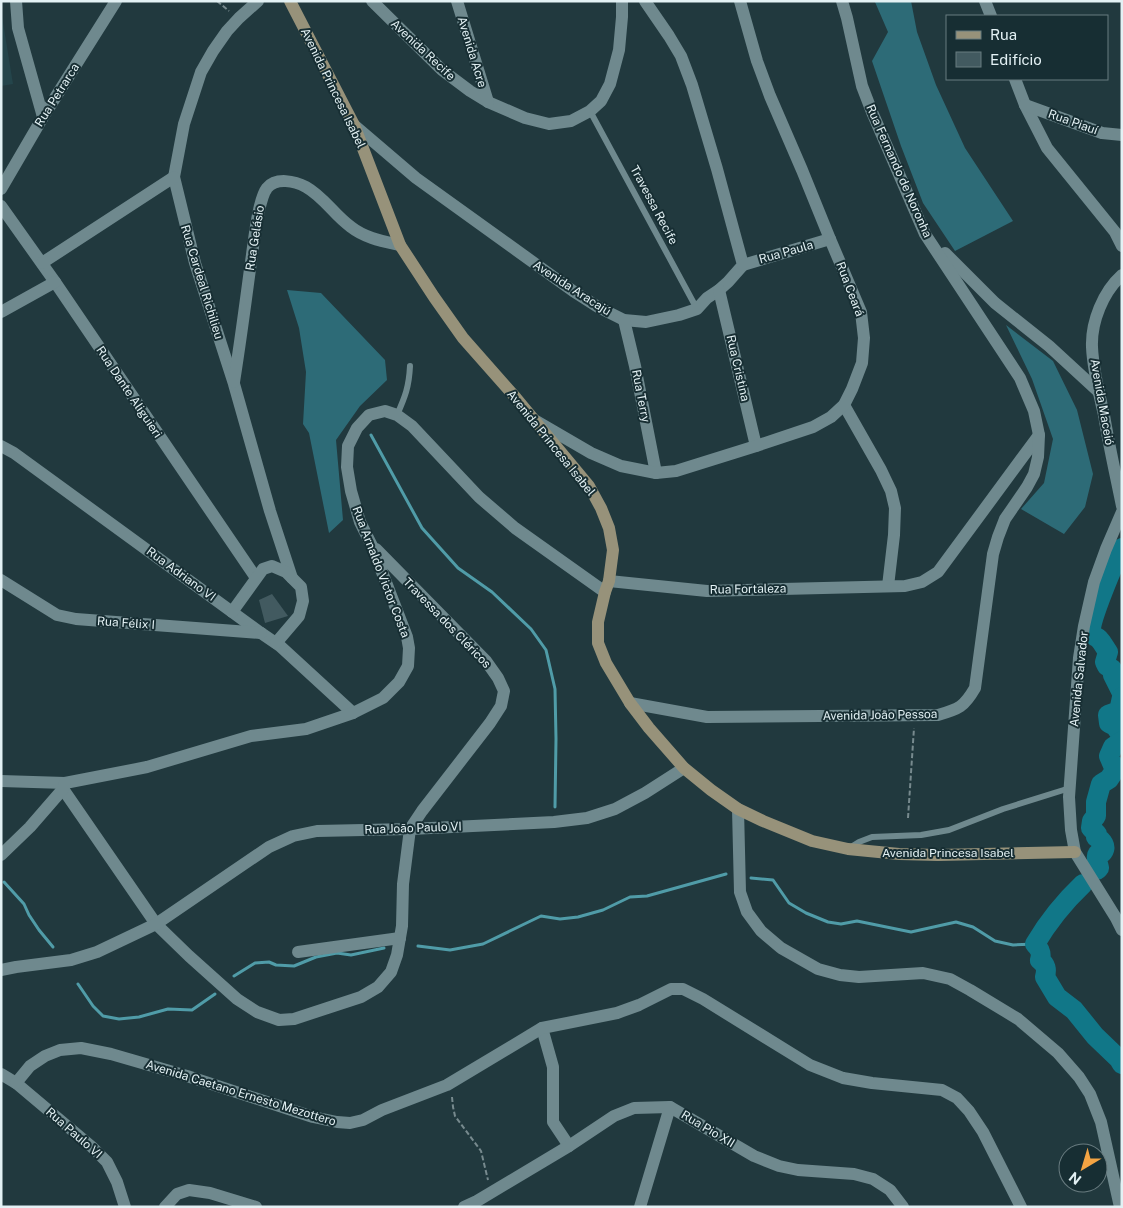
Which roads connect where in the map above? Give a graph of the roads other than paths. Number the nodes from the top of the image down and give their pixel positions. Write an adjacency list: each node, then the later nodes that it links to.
1 (16, 1): 17 (street)
2 (116, 1): 17 (street, Rua Petrarca)
3 (258, 1): 20 (street, Rua Cardeal Richilieu)
4 (290, 1): 18 (street, Avenida Princesa Isabel)
5 (372, 1): 14 (street, Avenida Recife)
6 (457, 1): 14 (street, Avenida Acre)
7 (622, 1): 16 (street, Avenida Recife)
8 (645, 1): 29 (street)
9 (740, 1): 25 (street, Rua Ceará)
10 (842, 1): 24 (street, Rua Fernando de Noronha)
11 (985, 1): 12 (street)
12 (990, 15)
13 (1014, 80): 15 (street)
14 (488, 102): 16 (street, Avenida Recife)
15 (1025, 105): 19 (street, Rua Piauí); 23 (street)
16 (590, 111): 33 (lane, Travessa Recife)
17 (43, 117): 21 (street, Rua Petrarca)
18 (354, 125): 26 (street, Avenida Princesa Isabel); 35 (street, Avenida Aracajú)
19 (1122, 135)
20 (174, 177): 28 (street); 37 (street, Rua Cardeal Richilieu)
21 (1, 189)
22 (1, 206): 28 (street, Rua Dante Aliguieri)
23 (1118, 233): 27 (street)
24 (925, 234): 38 (street); 42 (street, Rua Fernando de Noronha)
25 (830, 239): 29 (street, Rua Paula); 39 (street, Rua Ceará)
26 (400, 245): 37 (street, Rua Gelásio); 41 (street, Avenida Princesa Isabel)
27 (1122, 246)
28 (42, 263): 31 (street, Rua Dante Aliguieri)
29 (743, 264): 32 (street, Avenida Aracajú)
30 (1122, 274): 38 (street, Avenida Maceió)
31 (54, 282): 34 (street); 51 (street, Rua Dante Aliguieri)
32 (719, 290): 33 (street, Avenida Aracajú); 45 (street, Rua Cristina)
33 (697, 309): 35 (street, Avenida Aracajú)
34 (1, 312)
35 (624, 320): 47 (street, Rua Terry)
36 (410, 366): 40 (lane)
37 (234, 384): 52 (street, Rua Cardeal Richilieu)
38 (1099, 392): 43 (street, Avenida Maceió)
39 (844, 406): 45 (street, Rua Ceará); 55 (street)
40 (397, 415): 50 (street, Rua Arnaldo Victor Costa); 54 (street)
41 (534, 419): 47 (street, Rua Ceará); 54 (street, Avenida Princesa Isabel)
42 (1039, 435): 55 (street, Rua Fortaleza); 59 (street, Avenida João Pessoa)
43 (1107, 435): 46 (street); 48 (street, Avenida Maceió)
44 (1, 446): 56 (street, Rua Adriano VI)
45 (756, 446): 47 (street, Rua Ceará)
46 (1122, 448)
47 (656, 473)
48 (1122, 506)
49 (1122, 512): 64 (street, Avenida Salvador)
50 (372, 546): 60 (street, Rua Arnaldo Victor Costa); 66 (street, Travessa dos Cléricos)
51 (256, 578): 52 (street); 56 (street)
52 (292, 578): 58 (street)
53 (1, 580): 57 (street, Rua Félix I)
54 (607, 586): 55 (street, Rua Fortaleza); 59 (street, Avenida Princesa Isabel)
55 (888, 586)
56 (232, 612): 57 (street, Rua Adriano VI)
57 (261, 633): 58 (street, Rua Adriano VI)
58 (276, 643): 60 (street, Rua Adriano VI)
59 (630, 703): 61 (street, Avenida Princesa Isabel)
60 (354, 713): 63 (street, Rua Arnaldo Victor Costa)
61 (684, 768): 65 (street, Avenida Princesa Isabel); 66 (street, Rua João Paulo VI)
62 (1, 781): 63 (street, Rua Arnaldo Victor Costa)
63 (64, 786): 69 (street); 70 (street)
64 (1070, 788): 67 (lane); 68 (street, Avenida Salvador)
65 (738, 809): 67 (street, Avenida Princesa Isabel); 87 (street)
66 (410, 829): 70 (street, Rua João Paulo VI); 72 (street)
67 (848, 850): 68 (street, Avenida Princesa Isabel)
68 (1075, 852): 71 (street)
69 (1, 855)
70 (156, 924): 72 (street); 74 (street)
71 (1122, 930)
72 (400, 938): 73 (street)
73 (298, 952)
74 (1, 970)
75 (542, 1028): 77 (street, Avenida Caetano Ernesto Mezottero); 79 (street); 86 (street, Avenida Caetano Ernesto Mezottero)
76 (1, 1074): 77 (street, Rua Paulo VI)
77 (16, 1083): 80 (street, Rua Paulo VI)
78 (670, 1107): 79 (street, Rua Pio XII); 84 (street); 85 (street, Rua Pio XII)
79 (569, 1146): 83 (street, Rua Pio XII)
80 (126, 1207)
81 (165, 1207): 82 (street)
82 (256, 1207)
83 (464, 1207)
84 (640, 1207)
85 (903, 1207)
86 (1021, 1207)
87 (1120, 1207)

